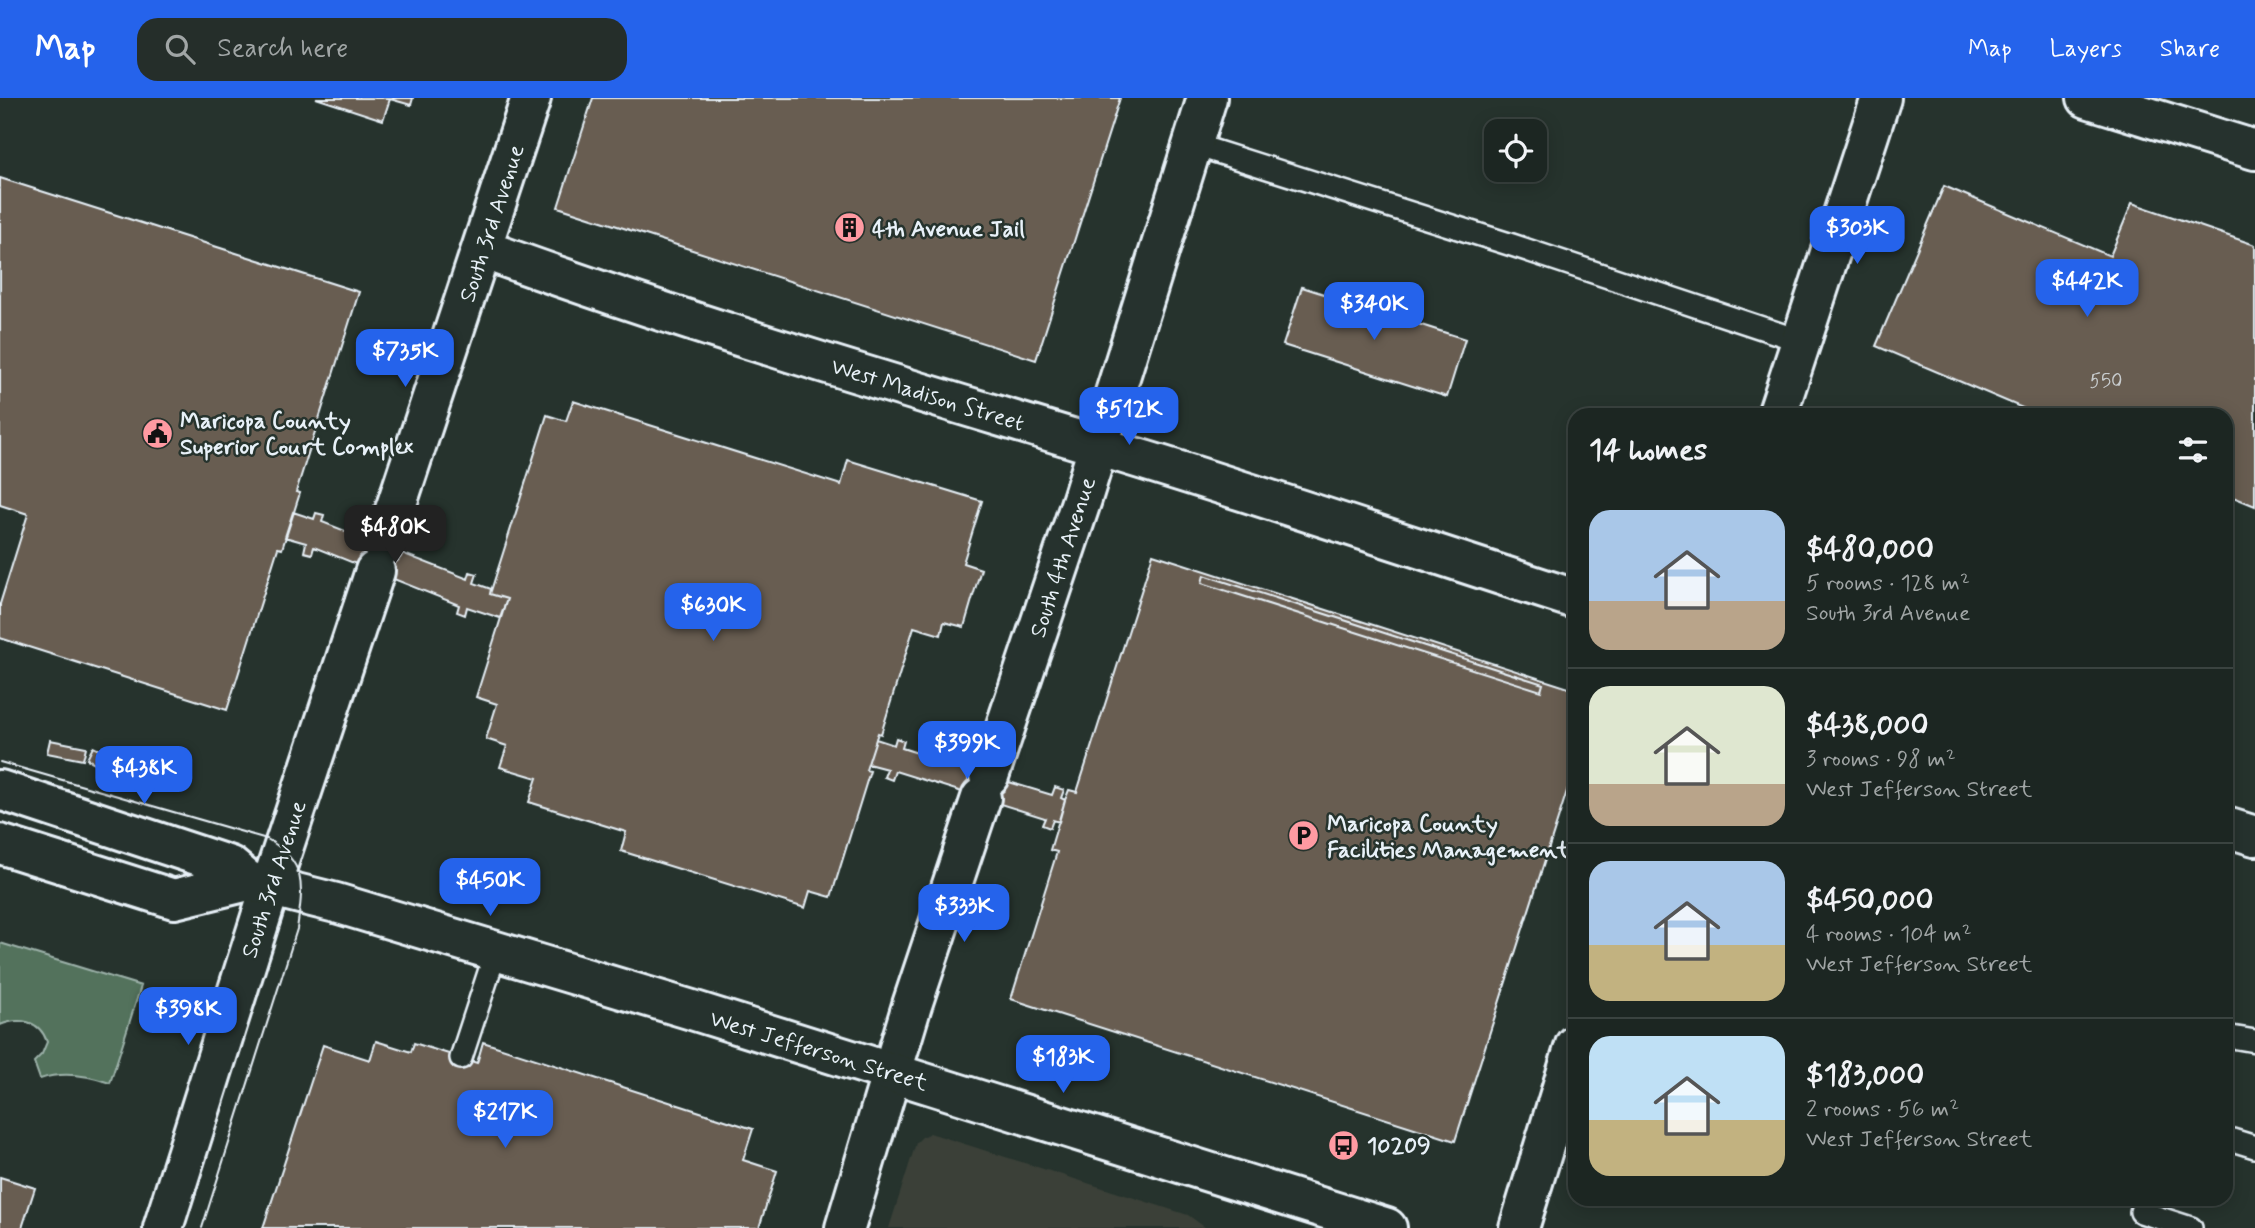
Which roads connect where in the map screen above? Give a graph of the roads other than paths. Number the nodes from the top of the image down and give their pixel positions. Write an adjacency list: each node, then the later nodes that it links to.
1 (531, 98): 7 (street, South 3rd Avenue)
2 (1207, 98): 5 (street, South 4th Avenue)
3 (1881, 98): 8 (street)
4 (2087, 98): 6 (street)
5 (1192, 145): 8 (lane); 10 (street, South 4th Avenue)
6 (2255, 150)
7 (482, 249): 10 (street, West Madison Street); 16 (street, South 3rd Avenue)
8 (1801, 341): 9 (street)
9 (1779, 408)
10 (1098, 446): 11 (street, West Madison Street); 22 (street, South 4th Avenue)
11 (1568, 597)
12 (0, 790): 16 (street, West Jefferson Street)
13 (2233, 829): 14 (street)
14 (2255, 836)
15 (0, 844): 16 (street)
16 (259, 883): 17 (street, West Jefferson Street); 26 (street, South 3rd Avenue)
17 (496, 951): 20 (lane); 22 (street, West Jefferson Street)
18 (2233, 1037): 19 (lane)
19 (2255, 1041)
20 (461, 1058)
21 (1568, 1068): 29 (street)
22 (891, 1072): 27 (street, South 4th Avenue); 28 (street, West Jefferson Street)
23 (2233, 1140): 24 (lane)
24 (2255, 1147)
25 (2143, 1213): 30 (lane)
26 (163, 1228)
27 (845, 1228)
28 (1387, 1228)
29 (1519, 1228)
30 (2191, 1228)

